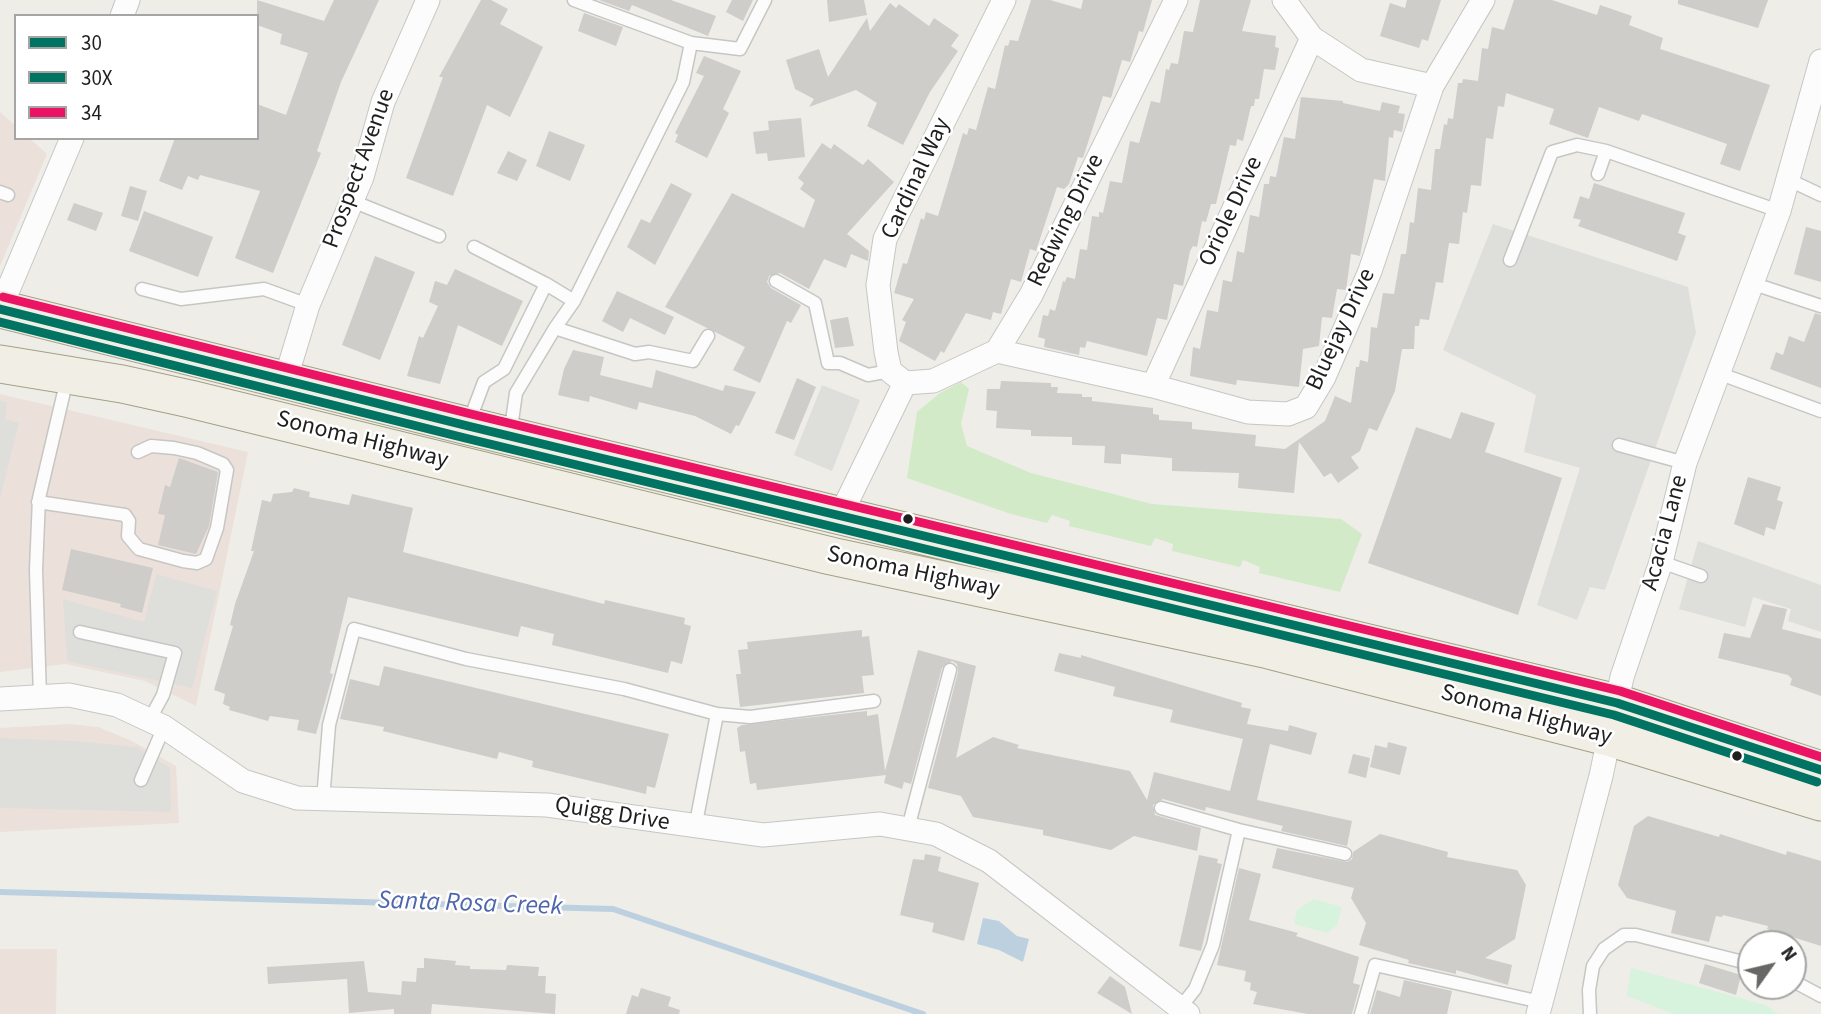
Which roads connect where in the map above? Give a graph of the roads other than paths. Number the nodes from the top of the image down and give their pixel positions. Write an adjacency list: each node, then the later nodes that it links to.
1 (428, 0): 17 (street, Prospect Avenue)
2 (574, 0): 9 (lane)
3 (765, 0): 9 (lane)
4 (1004, 0): 37 (street, Cardinal Way)
5 (1176, 0): 32 (street, Redwing Drive)
6 (1284, 0): 8 (street)
7 (1483, 0): 11 (street, Bluejay Drive)
8 (1312, 37): 11 (street); 40 (street, Oriole Drive)
9 (691, 43): 26 (lane)
10 (1821, 61): 15 (street, Acacia Lane)
11 (1432, 86): 40 (street, Bluejay Drive)
12 (71, 140): 29 (street)
13 (1606, 151): 14 (lane); 18 (lane); 21 (lane)
14 (1598, 174)
15 (1787, 179): 16 (lane); 18 (street, Acacia Lane)
16 (1821, 195)
17 (352, 201): 19 (lane); 27 (street, Prospect Avenue)
18 (1779, 211): 24 (street, Acacia Lane)
19 (439, 236)
20 (474, 247): 23 (lane)
21 (1510, 260)
22 (776, 281): 37 (lane)
23 (546, 284): 26 (lane); 34 (lane)
24 (1754, 284): 28 (lane); 35 (street, Acacia Lane)
25 (142, 289): 27 (lane)
26 (574, 301): 30 (lane)
27 (308, 305): 39 (street, Prospect Avenue)
28 (1821, 306)
29 (0, 309): 39 (main road, Sonoma Highway)
30 (555, 328): 31 (lane); 38 (lane)
31 (708, 337)
32 (997, 351): 37 (street); 40 (street, Bluejay Drive)
33 (0, 364): 36 (main road, Sonoma Highway)
34 (504, 369): 38 (lane); 42 (lane)
35 (1718, 373): 41 (lane); 46 (street, Acacia Lane)
36 (67, 377): 47 (lane); 49 (main road, Sonoma Highway)
37 (897, 377): 48 (street)
38 (525, 378): 43 (lane)
39 (285, 381): 42 (main road, Sonoma Highway)
40 (1153, 386)
41 (1821, 411)
42 (468, 426): 43 (main road, Sonoma Highway)
43 (510, 435): 48 (main road, Sonoma Highway)
44 (1619, 445): 46 (lane)
45 (138, 452): 47 (lane)
46 (1685, 463): 50 (street, Acacia Lane)
47 (38, 502): 54 (lane)
48 (840, 516): 49 (main road); 58 (main road, Sonoma Highway)
49 (831, 556): 58 (main road, Sonoma Highway)
50 (1661, 562): 51 (lane); 58 (street, Acacia Lane)
51 (1701, 576)
52 (80, 632): 59 (lane)
53 (950, 670): 66 (lane)
54 (40, 697): 55 (street, Quigg Drive); 59 (street, Quigg Drive)
55 (0, 699)
56 (874, 701): 57 (lane)
57 (717, 714): 62 (lane); 65 (lane)
58 (1612, 720): 60 (main road, Sonoma Highway); 63 (main road, Sonoma Highway); 70 (street, Acacia Lane)
59 (157, 723): 61 (lane); 62 (street, Quigg Drive)
60 (1821, 770)
61 (141, 780)
62 (323, 800): 65 (street, Quigg Drive)
63 (1821, 802)
64 (1161, 808): 67 (lane)
65 (695, 828): 66 (street, Quigg Drive)
66 (908, 828): 71 (street, Quigg Drive)
67 (1239, 830): 68 (lane); 71 (lane)
68 (1345, 853)
69 (1737, 960): 73 (lane)
70 (1540, 1008): 72 (lane)
71 (1184, 1011)
72 (1361, 1014)
73 (1590, 1014)

